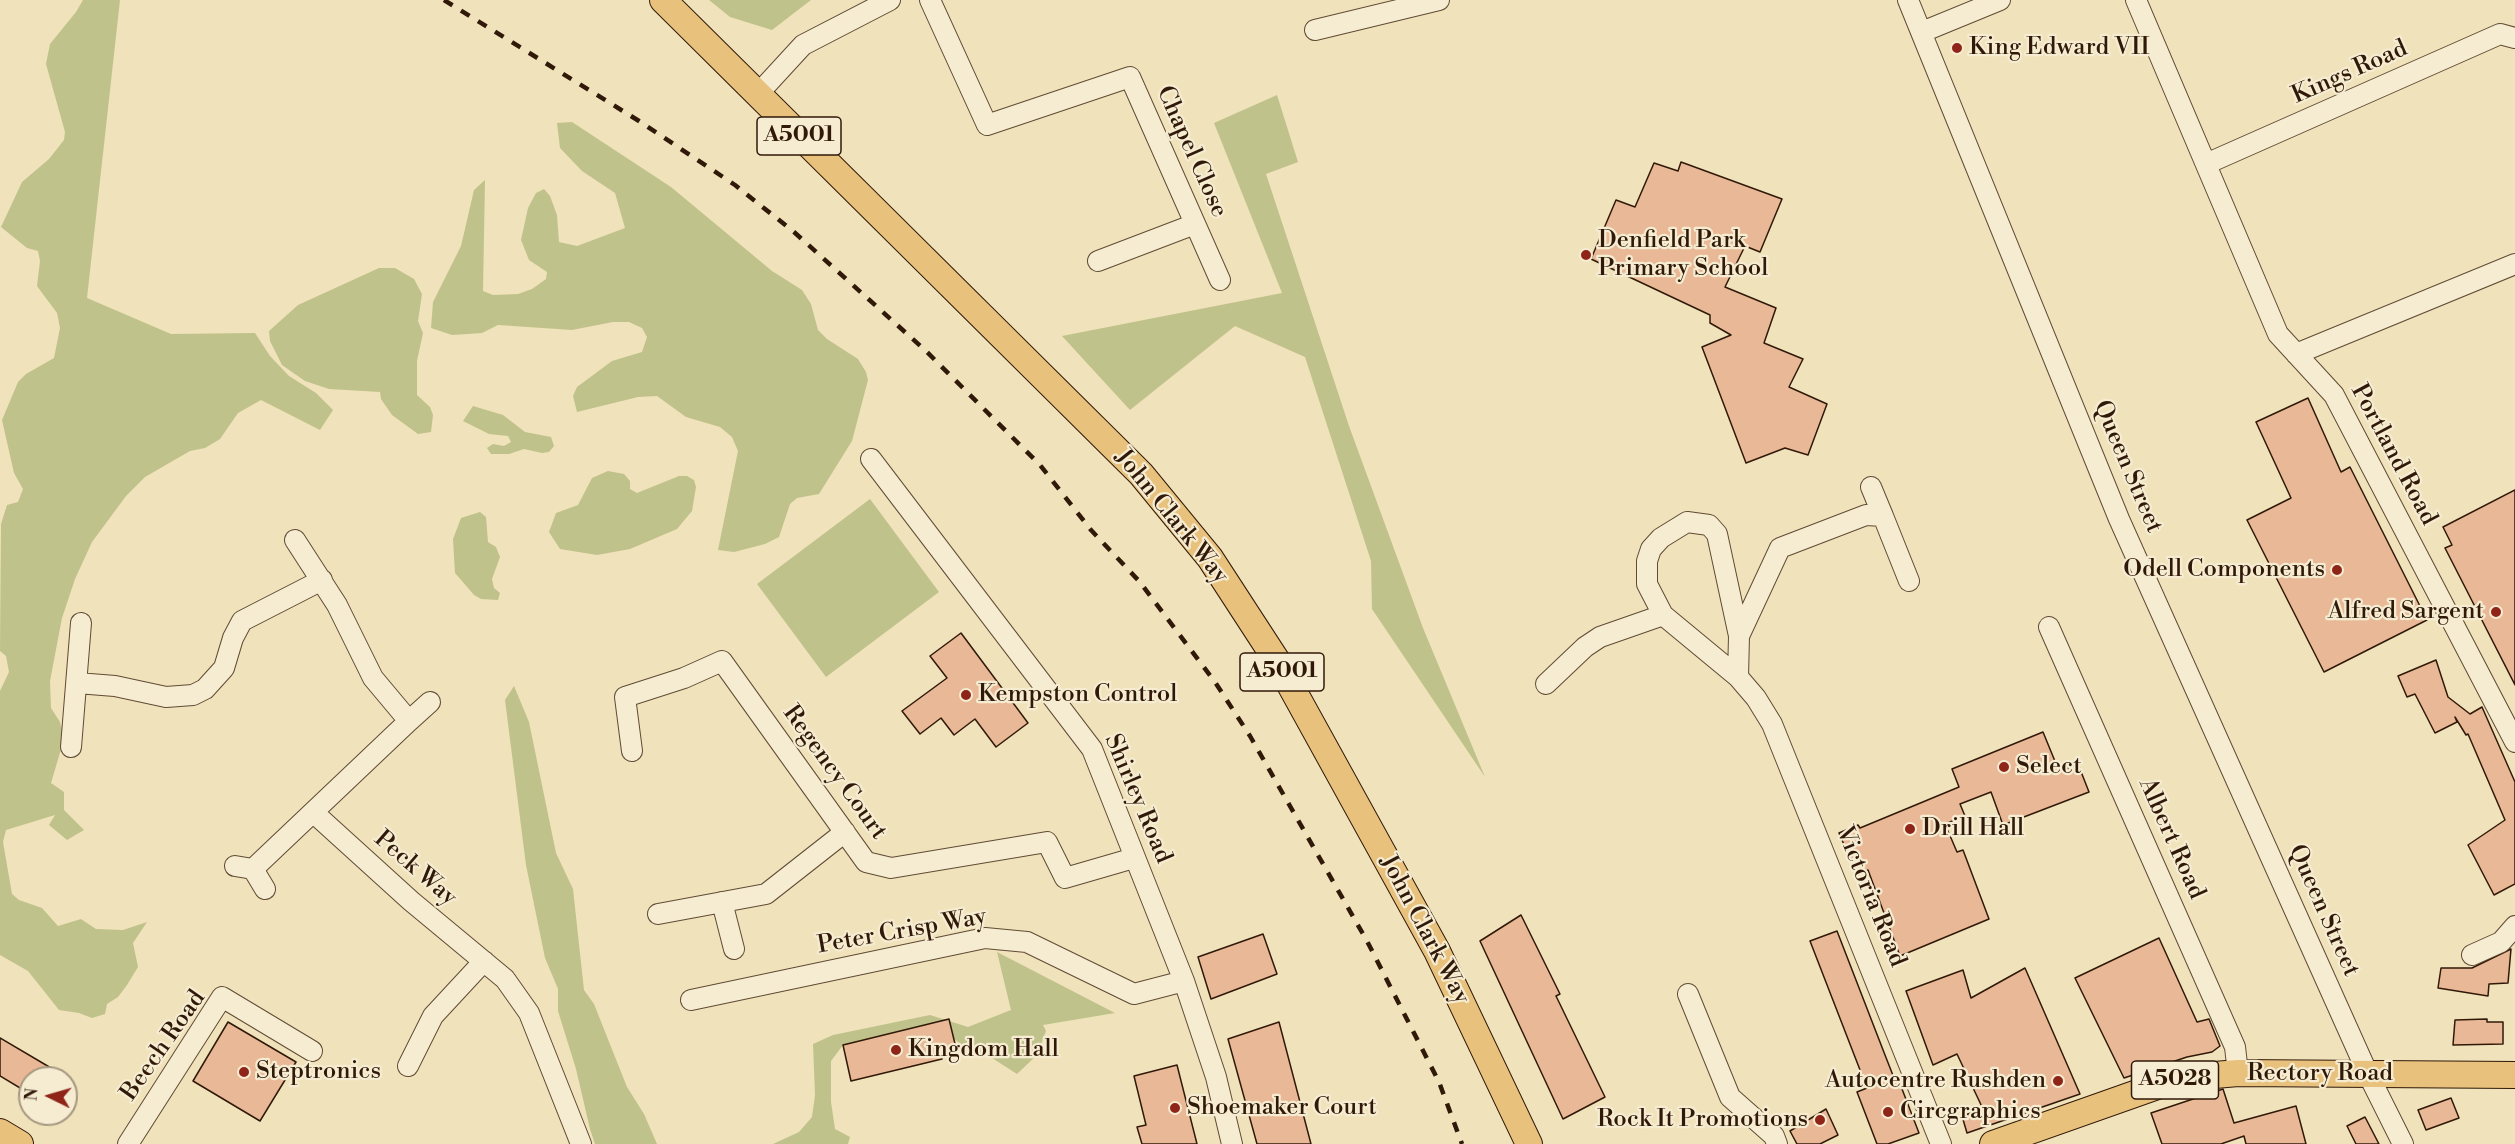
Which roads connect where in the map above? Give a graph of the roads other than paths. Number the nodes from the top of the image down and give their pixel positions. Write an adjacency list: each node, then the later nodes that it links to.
1 (663, 0): 11 (main road, John Clark Way / A5001)
2 (890, 0): 11 (street)
3 (930, 0): 13 (street, Chapel Close)
4 (1438, 0): 8 (street)
5 (1908, 0): 9 (street, Queen Street)
6 (2000, 0): 9 (street)
7 (2136, 0): 12 (street, Portland Road)
8 (1315, 30)
9 (1922, 32): 52 (street, Queen Street)
10 (2515, 38): 12 (street, Kings Road)
11 (757, 95): 59 (main road, John Clark Way / A5001)
12 (2206, 164): 17 (street, Portland Road)
13 (1195, 224): 14 (street); 16 (street, Chapel Close)
14 (1098, 261)
15 (2515, 264): 17 (street)
16 (1220, 280)
17 (2296, 354): 33 (street, Portland Road)
18 (871, 459): 38 (street, Shirley Road)
19 (1870, 488): 20 (street)
20 (1883, 516): 23 (street); 27 (street)
21 (295, 540): 22 (street)
22 (322, 580): 29 (street); 32 (street)
23 (1909, 581)
24 (1663, 615): 27 (street, Victoria Road); 28 (street, Victoria Road); 30 (street)
25 (81, 623): 29 (street)
26 (2049, 627): 51 (street, Albert Road)
27 (1739, 636): 28 (street, Victoria Road)
28 (1738, 677): 61 (street, Victoria Road)
29 (76, 683): 34 (street)
30 (1546, 684)
31 (430, 702): 32 (street)
32 (409, 721): 36 (street)
33 (2515, 742)
34 (71, 747)
35 (632, 751): 37 (street, Regency Court)
36 (314, 813): 39 (street); 45 (street, Peck Way)
37 (844, 832): 38 (street, Regency Court); 40 (street)
38 (1134, 858): 46 (street, Shirley Road)
39 (265, 889)
40 (722, 902): 41 (street); 43 (street)
41 (658, 914)
42 (2515, 926): 44 (street)
43 (734, 949)
44 (2472, 955)
45 (484, 961): 50 (street); 57 (street, Peck Way)
46 (1184, 981): 48 (street, Peter Crisp Way); 58 (street, Shirley Road)
47 (1688, 994): 60 (street)
48 (691, 1000)
49 (312, 1051): 56 (street, Beech Road)
50 (408, 1066)
51 (2238, 1073): 52 (main road, Rectory Road / A5028); 62 (main road, Rectory Road / A5028)
52 (2368, 1074): 53 (main road, Rectory Road / A5028); 63 (street, Queen Street)
53 (2515, 1075)
54 (0, 1132): 55 (main road)
55 (20, 1144)
56 (128, 1144)
57 (581, 1144)
58 (1232, 1144)
59 (1529, 1144)
60 (1777, 1144)
61 (1941, 1144)
62 (1993, 1144)
63 (2403, 1144)

